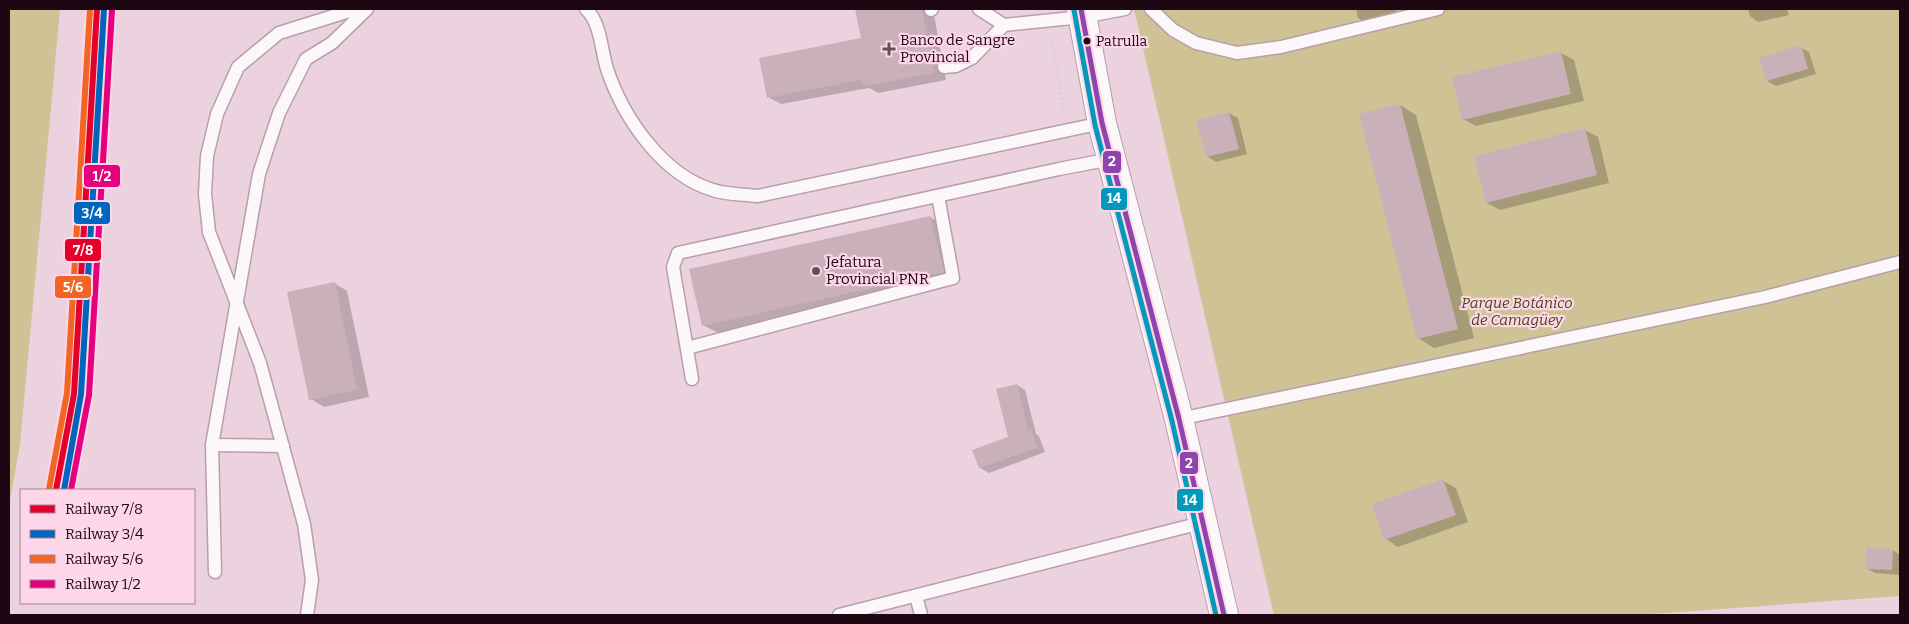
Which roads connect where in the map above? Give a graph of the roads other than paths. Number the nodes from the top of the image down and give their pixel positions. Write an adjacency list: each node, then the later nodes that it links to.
1 (356, 9): 16 (lane)
2 (367, 9): 16 (lane)
3 (586, 9): 12 (lane)
4 (979, 9): 10 (lane)
5 (1125, 9): 8 (lane)
6 (1151, 9): 9 (lane)
7 (1438, 9): 9 (lane)
8 (1082, 13): 10 (lane); 12 (main road)
9 (1398, 13)
10 (1004, 25): 11 (lane)
11 (944, 67)
12 (1102, 123): 13 (main road)
13 (1111, 159): 14 (lane); 19 (main road)
14 (938, 196): 17 (lane); 17 (lane)
15 (1900, 262): 19 (lane)
16 (236, 300): 20 (lane); 21 (lane)
17 (687, 348): 18 (lane)
18 (692, 379)
19 (1179, 419): 22 (main road)
20 (212, 445): 21 (lane); 23 (lane)
21 (283, 446): 25 (lane)
22 (1201, 522): 24 (lane); 28 (main road)
23 (215, 572)
24 (916, 596): 26 (lane); 27 (lane)
25 (307, 615)
26 (840, 615)
27 (922, 615)
28 (1224, 615)

